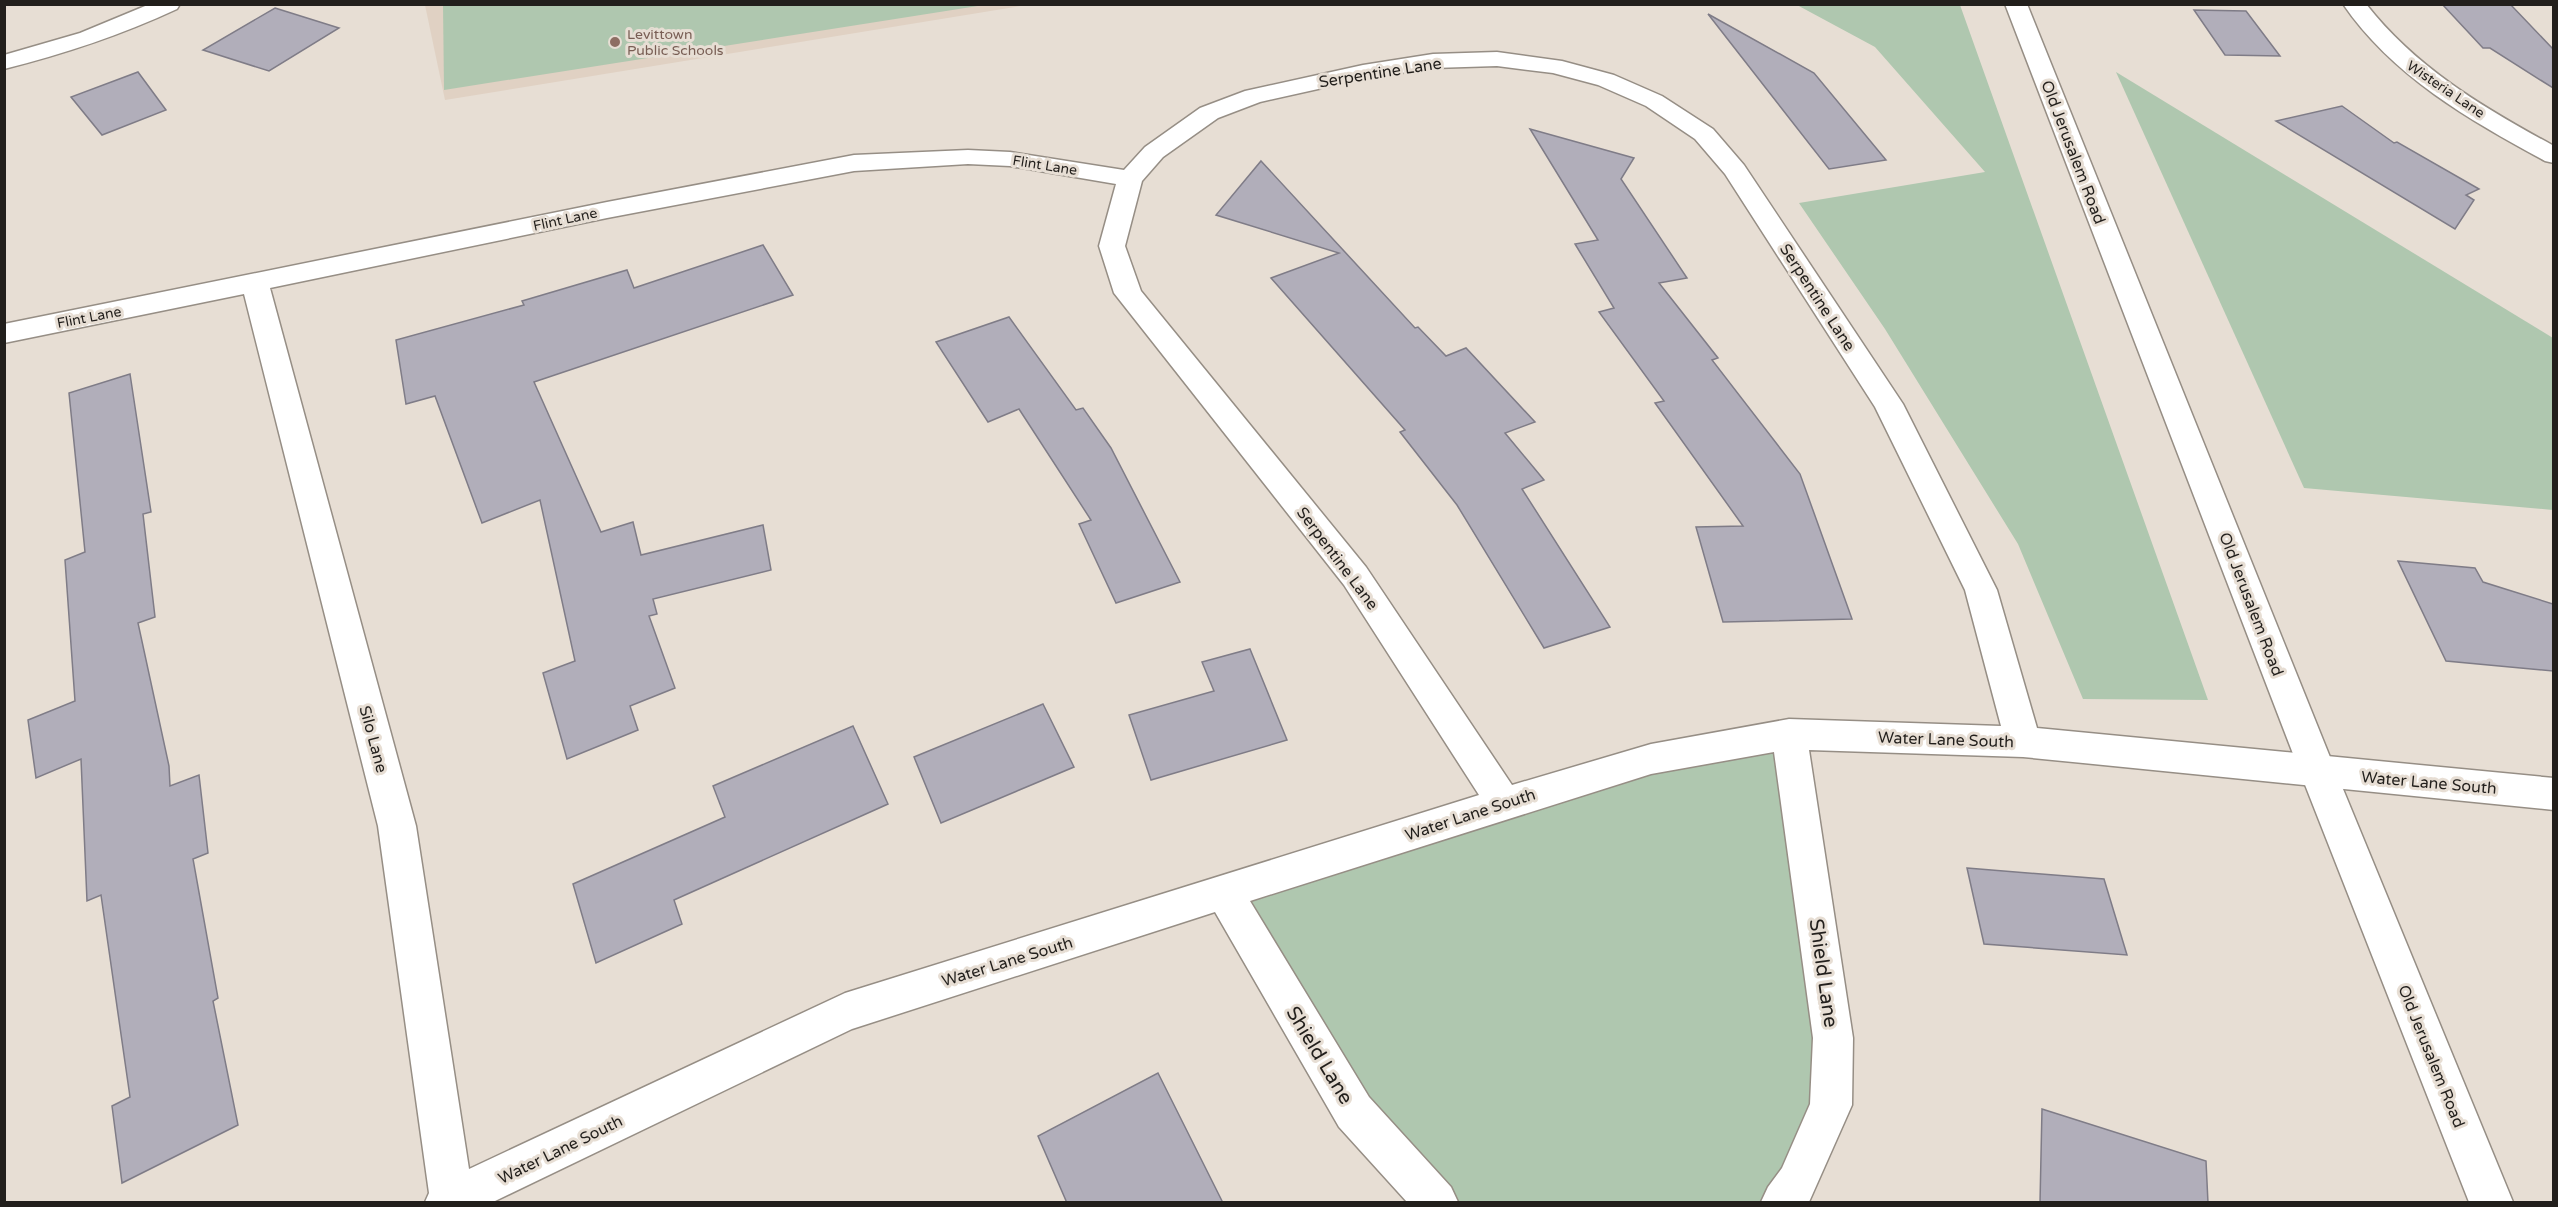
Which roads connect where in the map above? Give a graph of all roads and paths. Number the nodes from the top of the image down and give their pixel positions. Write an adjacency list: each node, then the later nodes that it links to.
1 (169, 4): 4 (street)
2 (2016, 4): 11 (street, Old Jerusalem Road)
3 (2354, 4): 5 (street, Wisteria Lane)
4 (4, 62)
5 (2553, 156)
6 (1130, 179): 7 (street, Flint Lane); 10 (street, Serpentine Lane); 13 (street, Serpentine Lane)
7 (255, 284): 8 (street, Flint Lane); 15 (street, Silo Lane)
8 (4, 334)
9 (1789, 734): 10 (street, Water Lane South); 13 (street, Water Lane South); 17 (street, Shield Lane)
10 (2024, 742): 11 (street, Water Lane South)
11 (2318, 772): 12 (street, Water Lane South); 18 (street, Old Jerusalem Road)
12 (2553, 794)
13 (1504, 803): 14 (street, Water Lane South)
14 (1224, 893): 15 (street, Water Lane South); 16 (street, Shield Lane)
15 (450, 1202)
16 (1436, 1203)
17 (1784, 1203)
18 (2491, 1203)

